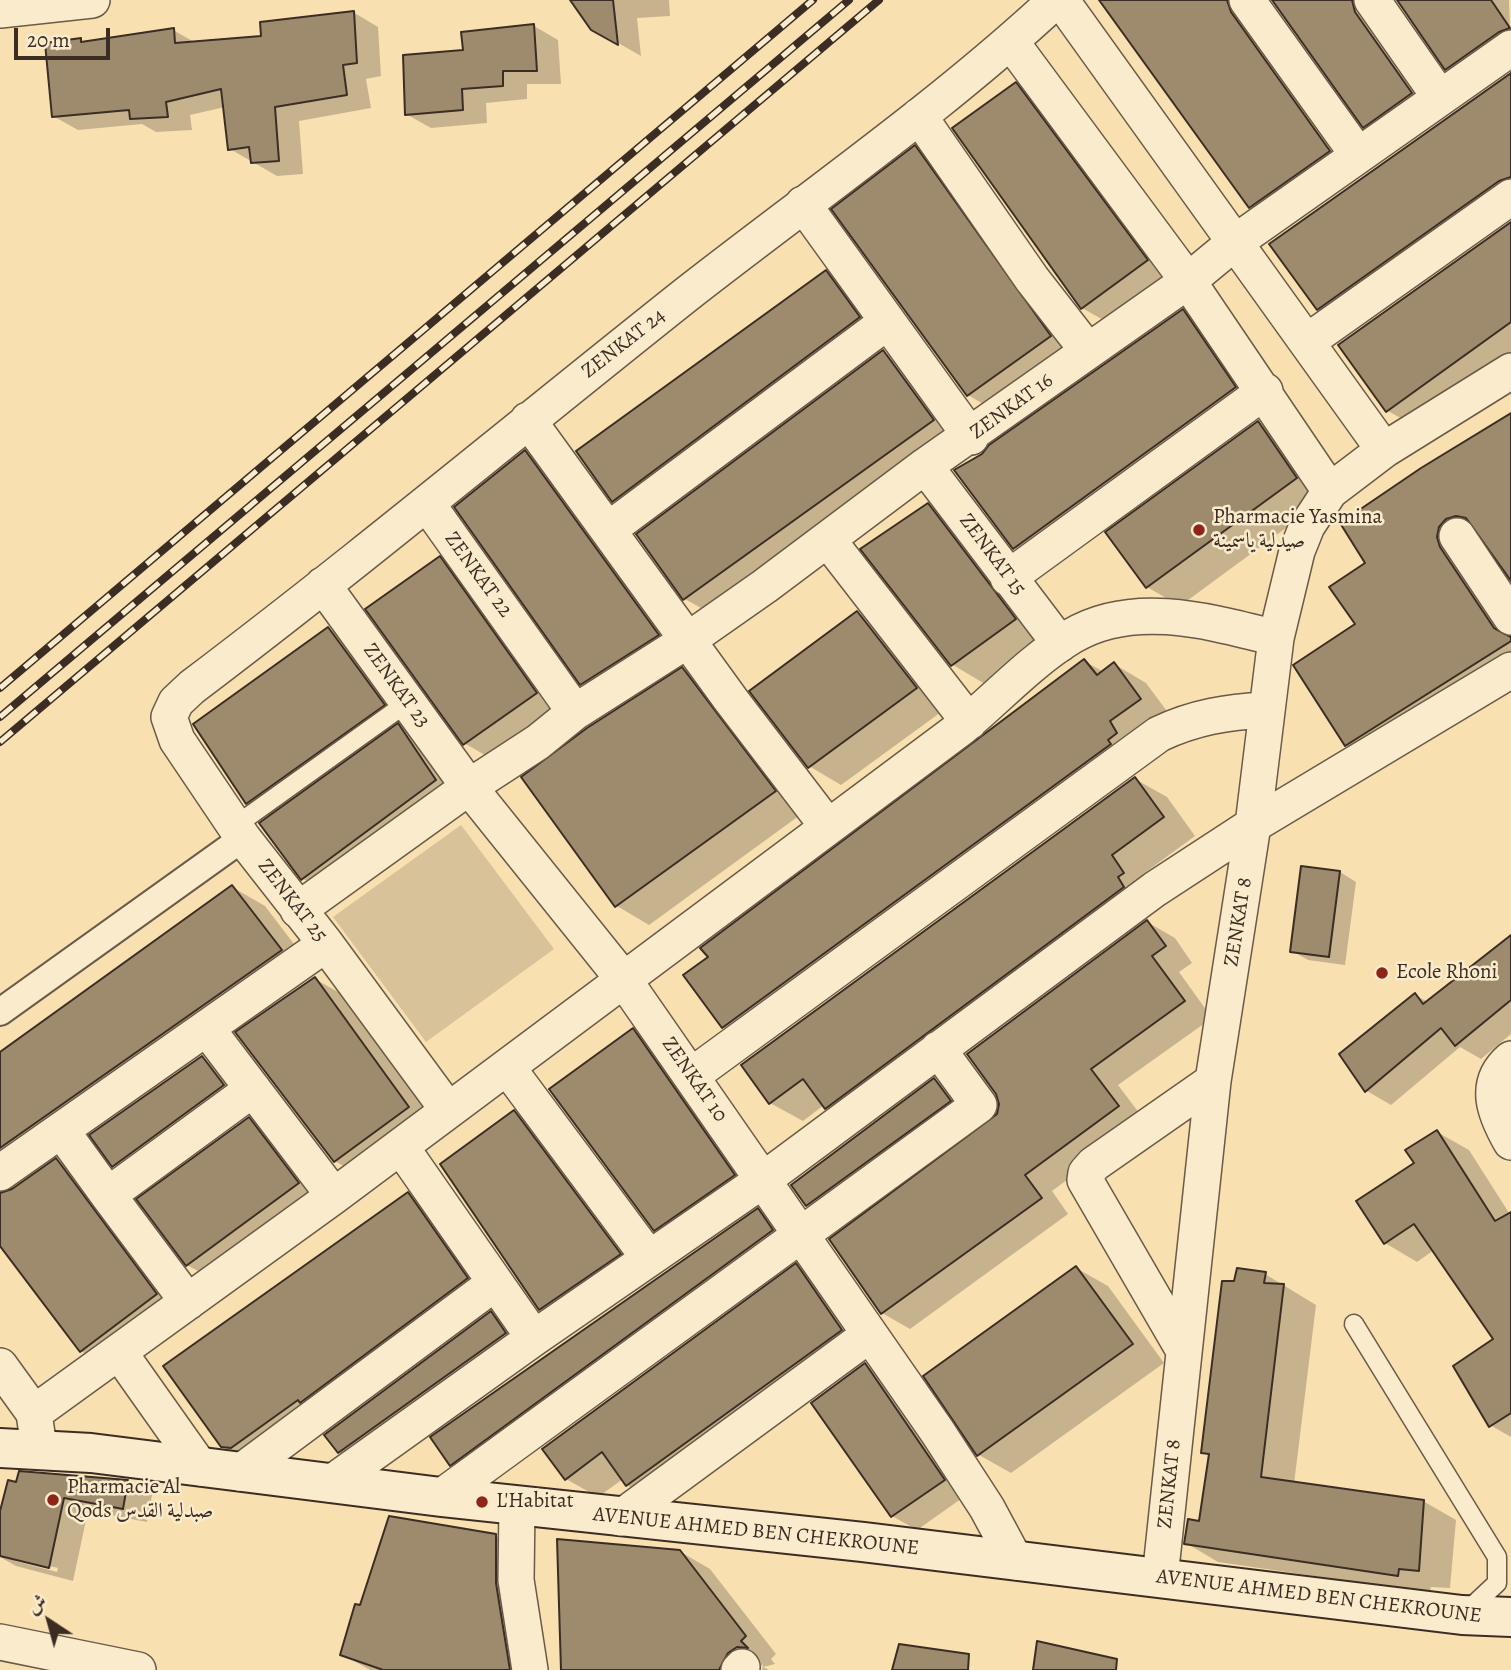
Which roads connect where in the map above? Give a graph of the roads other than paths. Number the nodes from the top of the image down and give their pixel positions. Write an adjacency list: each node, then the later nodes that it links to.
1 (92, 0): 6 (street)
2 (1056, 0): 7 (street, ZENKAT 24)
3 (1061, 0): 14 (street)
4 (1247, 0): 11 (street)
5 (1372, 0): 9 (street)
6 (0, 10)
7 (1011, 42): 10 (street, ZENKAT 24); 15 (street)
8 (1511, 48): 9 (street, ZENKAT 16)
9 (1439, 96): 11 (street, ZENKAT 16)
10 (919, 116): 13 (street, ZENKAT 24); 18 (street)
11 (1358, 155): 14 (street, ZENKAT 16)
12 (1511, 197): 17 (street)
13 (803, 204): 16 (street); 21 (street, ZENKAT 24)
14 (1234, 243): 15 (street, ZENKAT 16); 17 (street)
15 (1188, 281): 18 (street, ZENKAT 16); 20 (street)
16 (887, 322): 22 (street); 27 (street)
17 (1308, 341): 23 (street)
18 (1088, 351): 22 (street, ZENKAT 16)
19 (1508, 379): 23 (street, ZENKAT 8)
20 (1265, 391): 25 (street); 30 (street)
21 (528, 420): 26 (street, ZENKAT 24); 27 (street)
22 (971, 436): 24 (street, ZENKAT 16)
23 (1384, 450): 25 (street, ZENKAT 8)
24 (925, 466): 29 (street, ZENKAT 16); 30 (street, ZENKAT 15)
25 (1330, 491): 33 (street, ZENKAT 8)
26 (428, 505): 31 (street, ZENKAT 24); 40 (street, ZENKAT 22)
27 (608, 530): 34 (street)
28 (1457, 536): 32 (street)
29 (828, 540): 34 (street, ZENKAT 16); 41 (street)
30 (1008, 578): 35 (street, ZENKAT 15)
31 (323, 585): 37 (street, ZENKAT 24); 38 (street, ZENKAT 23)
32 (1511, 617)
33 (1276, 638): 35 (street); 39 (street, ZENKAT 8)
34 (688, 640): 40 (street, ZENKAT 16); 44 (street)
35 (1060, 644): 41 (street)
36 (1511, 670): 43 (street)
37 (192, 687): 45 (street, ZENKAT 25)
38 (408, 702): 42 (street, ZENKAT 23); 45 (lane)
39 (1266, 710): 43 (street, ZENKAT 8); 54 (street)
40 (575, 712): 42 (street, ZENKAT 16)
41 (968, 722): 44 (street)
42 (469, 787): 46 (street, ZENKAT 16); 48 (street, ZENKAT 23)
43 (1253, 825): 51 (street); 55 (street, ZENKAT 8)
44 (828, 827): 48 (street)
45 (239, 832): 46 (street, ZENKAT 25); 49 (street)
46 (298, 910): 47 (street, ZENKAT 25)
47 (326, 944): 50 (street); 57 (street, ZENKAT 25)
48 (624, 980): 53 (street); 54 (street, ZENKAT 10)
49 (0, 1012)
50 (208, 1030): 56 (street); 58 (street)
51 (938, 1049): 62 (street); 65 (street)
52 (1511, 1059): 59 (street)
53 (507, 1067): 57 (street); 66 (street)
54 (691, 1076): 62 (street, ZENKAT 10)
55 (1213, 1081): 72 (street, ZENKAT 8); 72 (street)
56 (253, 1089): 63 (street); 64 (street)
57 (448, 1110): 60 (street)
58 (61, 1130): 61 (street); 63 (street)
59 (1511, 1142)
60 (401, 1147): 64 (street); 67 (street)
61 (0, 1173)
62 (763, 1180): 65 (street, ZENKAT 10); 66 (street)
63 (108, 1195): 68 (street)
64 (334, 1196): 68 (street)
65 (800, 1237): 70 (street, ZENKAT 10); 80 (street)
66 (649, 1258): 71 (street)
67 (495, 1283): 71 (street); 78 (street)
68 (188, 1302): 73 (street)
69 (1354, 1324): 85 (lane)
70 (869, 1335): 82 (street); 83 (street, ZENKAT 10)
71 (534, 1338): 79 (street)
72 (1183, 1349): 84 (street, ZENKAT 8)
73 (119, 1352): 75 (street); 77 (street)
74 (0, 1366): 75 (street)
75 (37, 1431): 76 (main road, AVENUE AHMED BEN CHEKROUNE); 77 (main road, AVENUE AHMED BEN CHEKROUNE)
76 (0, 1448)
77 (201, 1468): 78 (main road, AVENUE AHMED BEN CHEKROUNE)
78 (239, 1473): 79 (main road, AVENUE AHMED BEN CHEKROUNE)
79 (330, 1484): 80 (main road, AVENUE AHMED BEN CHEKROUNE)
80 (441, 1497): 81 (main road, AVENUE AHMED BEN CHEKROUNE)
81 (517, 1506): 82 (main road, AVENUE AHMED BEN CHEKROUNE); 89 (street)
82 (620, 1518): 83 (main road, AVENUE AHMED BEN CHEKROUNE)
83 (1016, 1562): 84 (main road, AVENUE AHMED BEN CHEKROUNE)
84 (1160, 1578): 85 (main road, AVENUE AHMED BEN CHEKROUNE)
85 (1462, 1615): 86 (main road, AVENUE AHMED BEN CHEKROUNE)
86 (1511, 1617)
87 (0, 1642): 88 (street)
88 (138, 1670)
89 (530, 1670)

